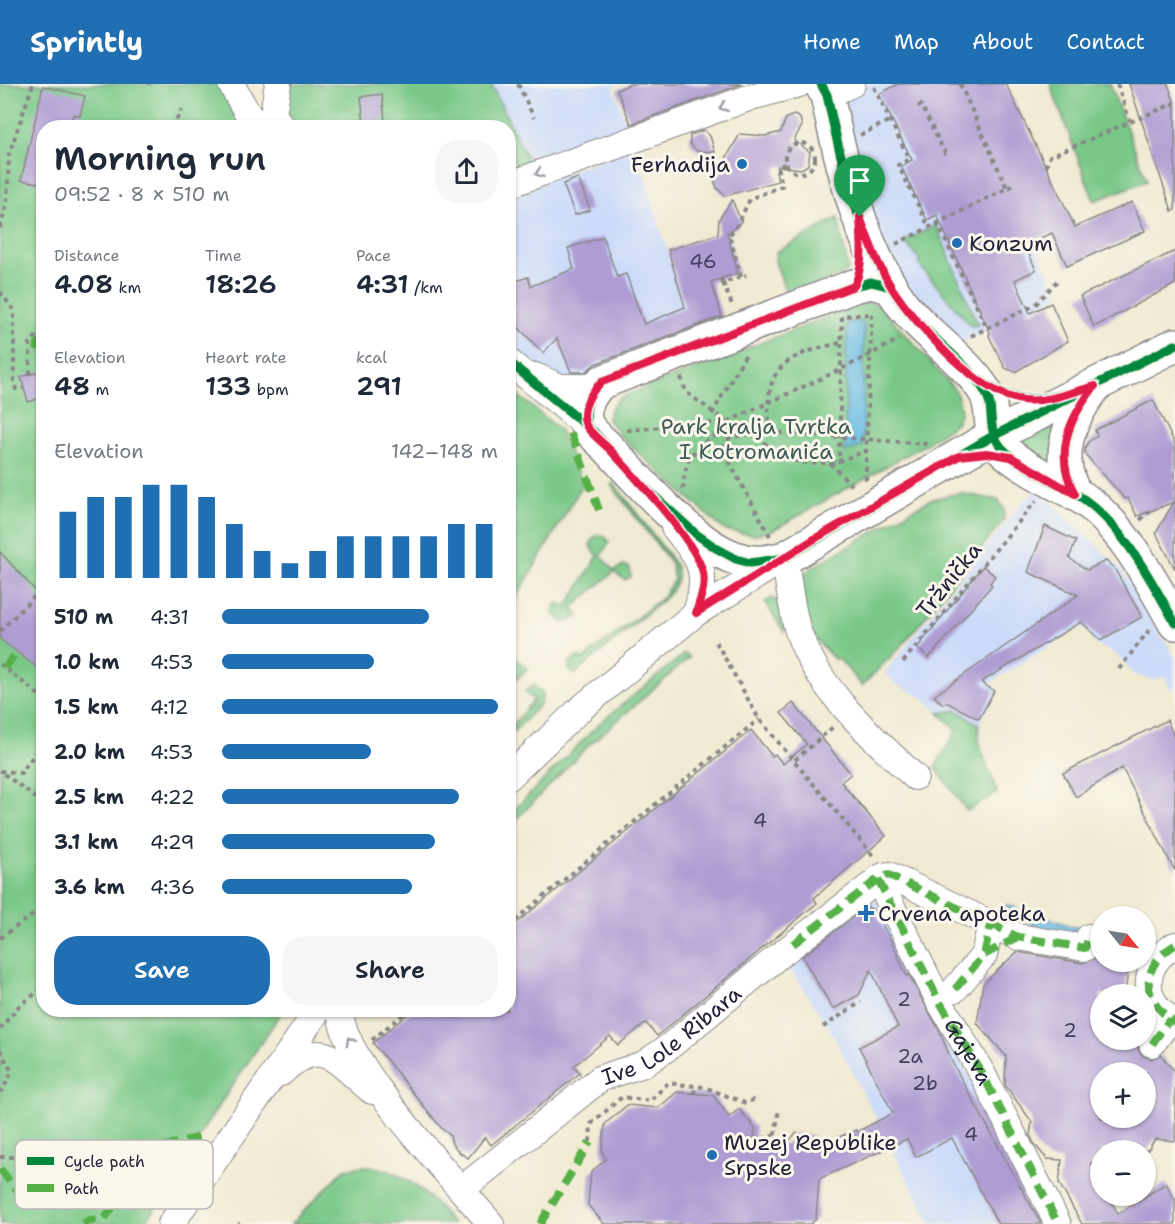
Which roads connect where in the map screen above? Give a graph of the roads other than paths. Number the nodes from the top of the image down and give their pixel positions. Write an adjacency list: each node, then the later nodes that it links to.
1 (231, 84): 4 (street)
2 (278, 84): 5 (street)
3 (834, 87): 6 (street, one-way to 6); 7 (main road)
4 (251, 120)
5 (277, 120)
6 (516, 182)
7 (860, 217): 8 (main road); 9 (main road)
8 (854, 286): 9 (main road); 15 (main road)
9 (891, 286): 13 (main road)
10 (1175, 345): 14 (main road)
11 (516, 365): 15 (street)
12 (516, 367): 16 (street)
13 (973, 376): 14 (main road); 17 (main road)
14 (1095, 386): 17 (main road); 19 (main road)
15 (596, 387): 16 (main road)
16 (601, 429): 18 (main road)
17 (993, 436): 19 (main road); 20 (main road)
18 (642, 485): 20 (main road); 21 (street)
19 (1075, 494): 22 (main road)
20 (777, 547): 21 (street); 24 (street)
21 (696, 613): 23 (street)
22 (1163, 626)
23 (516, 770)
24 (915, 777)
25 (878, 879): 26 (street); 41 (street, Ive Lole Ribara); 45 (street, Gajeva)
26 (992, 923): 27 (street); 30 (street)
27 (1018, 937): 28 (street); 30 (street)
28 (1090, 937)
29 (1175, 945): 31 (street)
30 (984, 955): 33 (street)
31 (1156, 956)
32 (1149, 972): 36 (street)
33 (955, 989)
34 (313, 1017): 38 (street)
35 (342, 1017): 39 (street, one-way to 35)
36 (1173, 1021): 37 (street)
37 (1156, 1040)
38 (259, 1094): 39 (street); 40 (street)
39 (389, 1105): 41 (street)
40 (213, 1162)
41 (462, 1189): 44 (street)
42 (181, 1209): 43 (street)
43 (171, 1224)
44 (491, 1224)
45 (1058, 1224)

